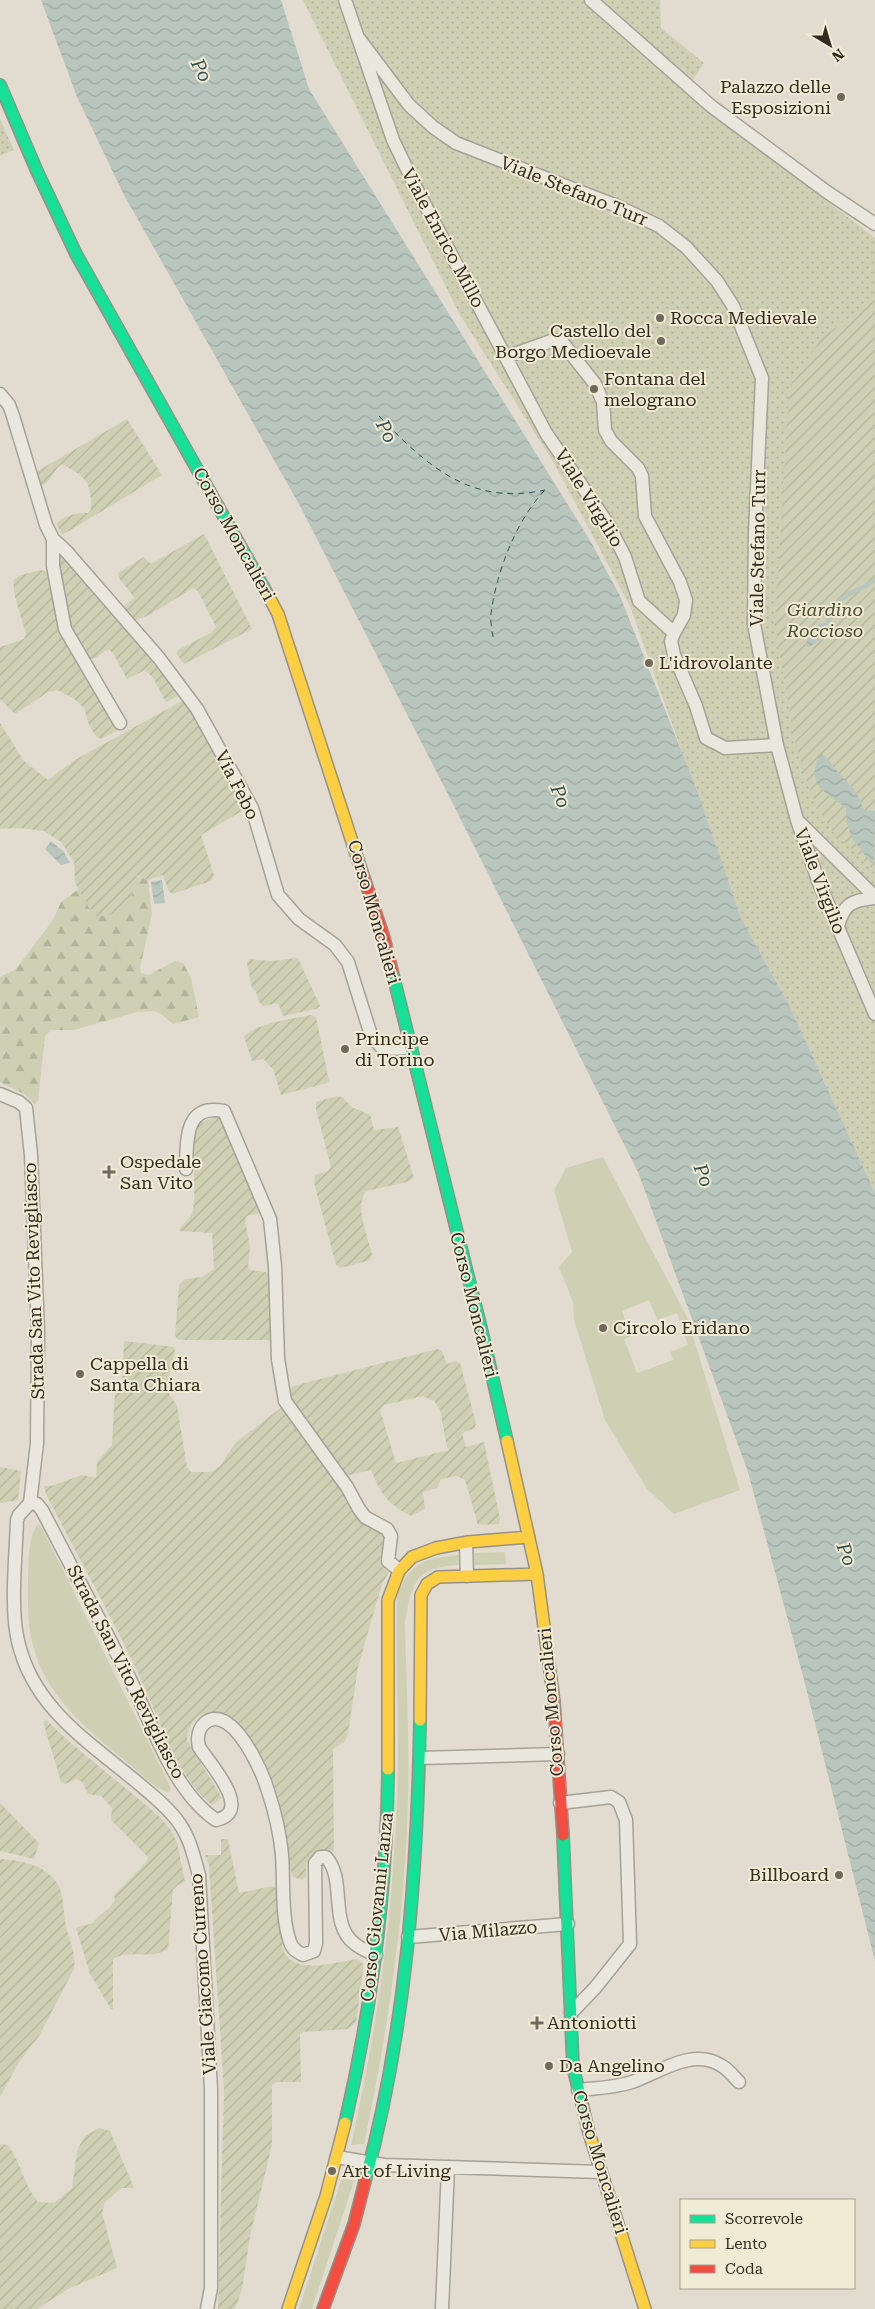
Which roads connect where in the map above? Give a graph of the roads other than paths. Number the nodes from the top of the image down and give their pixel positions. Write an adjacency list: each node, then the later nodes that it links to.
1 (344, 0): 3 (street, Viale Stefano Turr)
2 (591, 0): 5 (street)
3 (356, 36): 6 (street, Viale Enrico Millo); 11 (street, Viale Stefano Turr)
4 (0, 85): 18 (main road, Corso Moncalieri)
5 (875, 224)
6 (506, 357): 8 (street, Viale Enrico Millo); 10 (street)
7 (0, 394): 9 (street, Via Febo)
8 (546, 433): 10 (street, Viale Virgilio)
9 (53, 539): 12 (street, Via Febo); 18 (street, Via Febo)
10 (674, 633): 13 (street)
11 (770, 709): 13 (street, Viale Virgilio)
12 (120, 723)
13 (777, 745): 14 (street, Viale Virgilio)
14 (797, 820): 15 (street); 16 (street, Viale Virgilio)
15 (875, 898): 16 (street)
16 (838, 927): 17 (street, Viale Virgilio)
17 (875, 1014)
18 (411, 1048): 22 (main road, Corso Moncalieri)
19 (0, 1094): 21 (street, Strada San Vito Revigliasco)
20 (186, 1169): 24 (street)
21 (30, 1503): 32 (street, Strada San Vito Revigliasco); 40 (street, Viale Giacomo Curreno)
22 (529, 1537): 23 (main road, Corso Giovanni Lanza); 25 (main road, Corso Moncalieri)
23 (466, 1544): 24 (main road, Corso Giovanni Lanza); 26 (street)
24 (399, 1570): 32 (main road, Corso Giovanni Lanza)
25 (537, 1574): 26 (main road, Corso Giovanni Lanza); 27 (main road, Corso Moncalieri)
26 (467, 1576): 28 (main road, Corso Giovanni Lanza)
27 (558, 1754): 28 (street); 29 (main road, Corso Moncalieri)
28 (420, 1758): 31 (main road, Corso Giovanni Lanza)
29 (560, 1803): 30 (main road, Corso Moncalieri); 33 (street)
30 (568, 1924): 31 (street, Via Milazzo); 33 (main road, Corso Moncalieri)
31 (408, 1937): 37 (main road, Corso Giovanni Lanza)
32 (376, 1956): 36 (main road, Corso Giovanni Lanza)
33 (571, 2012): 35 (main road, Corso Moncalieri)
34 (739, 2082): 35 (street)
35 (578, 2090): 39 (main road, Corso Moncalieri)
36 (337, 2158): 37 (street); 41 (main road, Corso Giovanni Lanza)
37 (371, 2163): 38 (street); 42 (main road, Corso Giovanni Lanza)
38 (448, 2167): 39 (street); 43 (street)
39 (600, 2172): 44 (main road, Corso Moncalieri)
40 (207, 2309)
41 (288, 2309)
42 (323, 2309)
43 (442, 2309)
44 (644, 2309)

